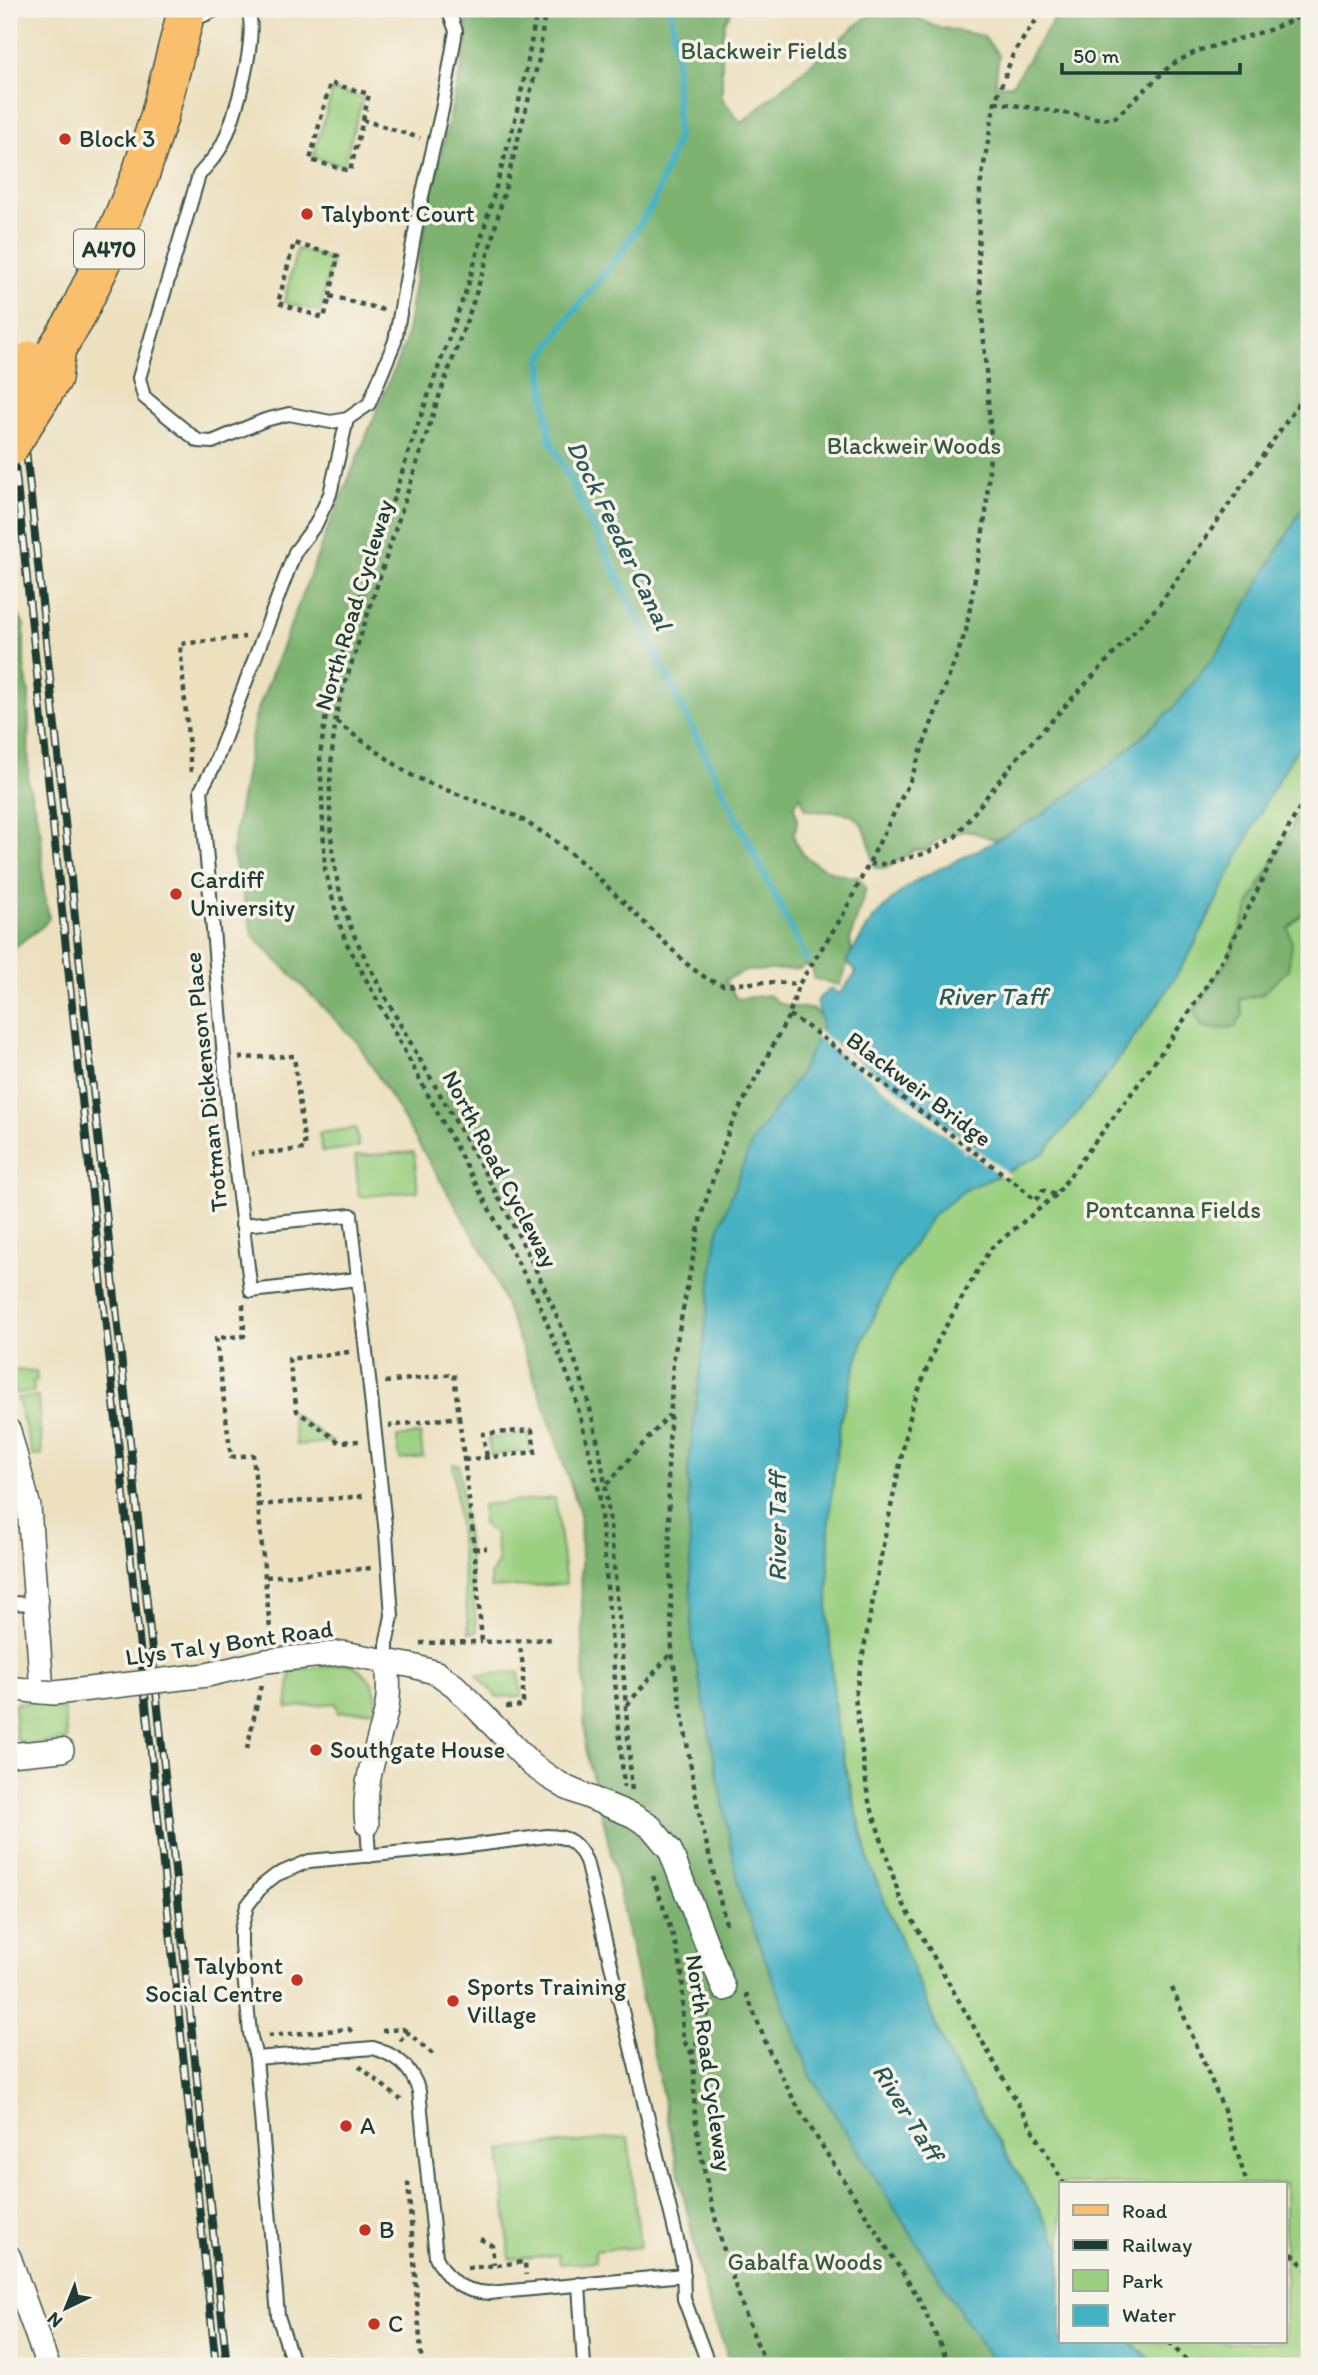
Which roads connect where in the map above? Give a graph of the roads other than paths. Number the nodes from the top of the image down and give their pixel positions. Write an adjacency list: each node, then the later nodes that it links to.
1 (218, 9): 4 (lane)
2 (247, 9): 7 (lane)
3 (448, 9): 7 (lane)
4 (185, 17): 5 (main road, A470)
5 (66, 334): 6 (main road, bridge); 8 (main road, A470, bridge)
6 (9, 396)
7 (347, 419): 9 (lane, Trotman Dickenson Place)
8 (9, 447)
9 (242, 1225): 10 (lane, Trotman Dickenson Place); 10 (lane, Trotman Dickenson Place)
10 (358, 1279): 14 (lane, Trotman Dickenson Place)
11 (10, 1440): 13 (street)
12 (9, 1604): 13 (lane)
13 (37, 1604): 16 (street)
14 (387, 1661): 16 (street, Llys Tal y Bont Road, bridge); 19 (street); 21 (street, Llys Tal y Bont Road)
15 (9, 1688): 16 (street, Llys Tal y Bont Road)
16 (42, 1692)
17 (62, 1749): 18 (street)
18 (9, 1755)
19 (367, 1824): 20 (lane)
20 (369, 1856): 22 (lane); 24 (lane)
21 (733, 1985)
22 (256, 2058): 25 (lane); 27 (lane)
23 (9, 2257): 26 (street)
24 (684, 2274): 25 (lane); 29 (lane)
25 (579, 2284): 28 (lane)
26 (47, 2366)
27 (294, 2366)
28 (584, 2366)
29 (709, 2366)

